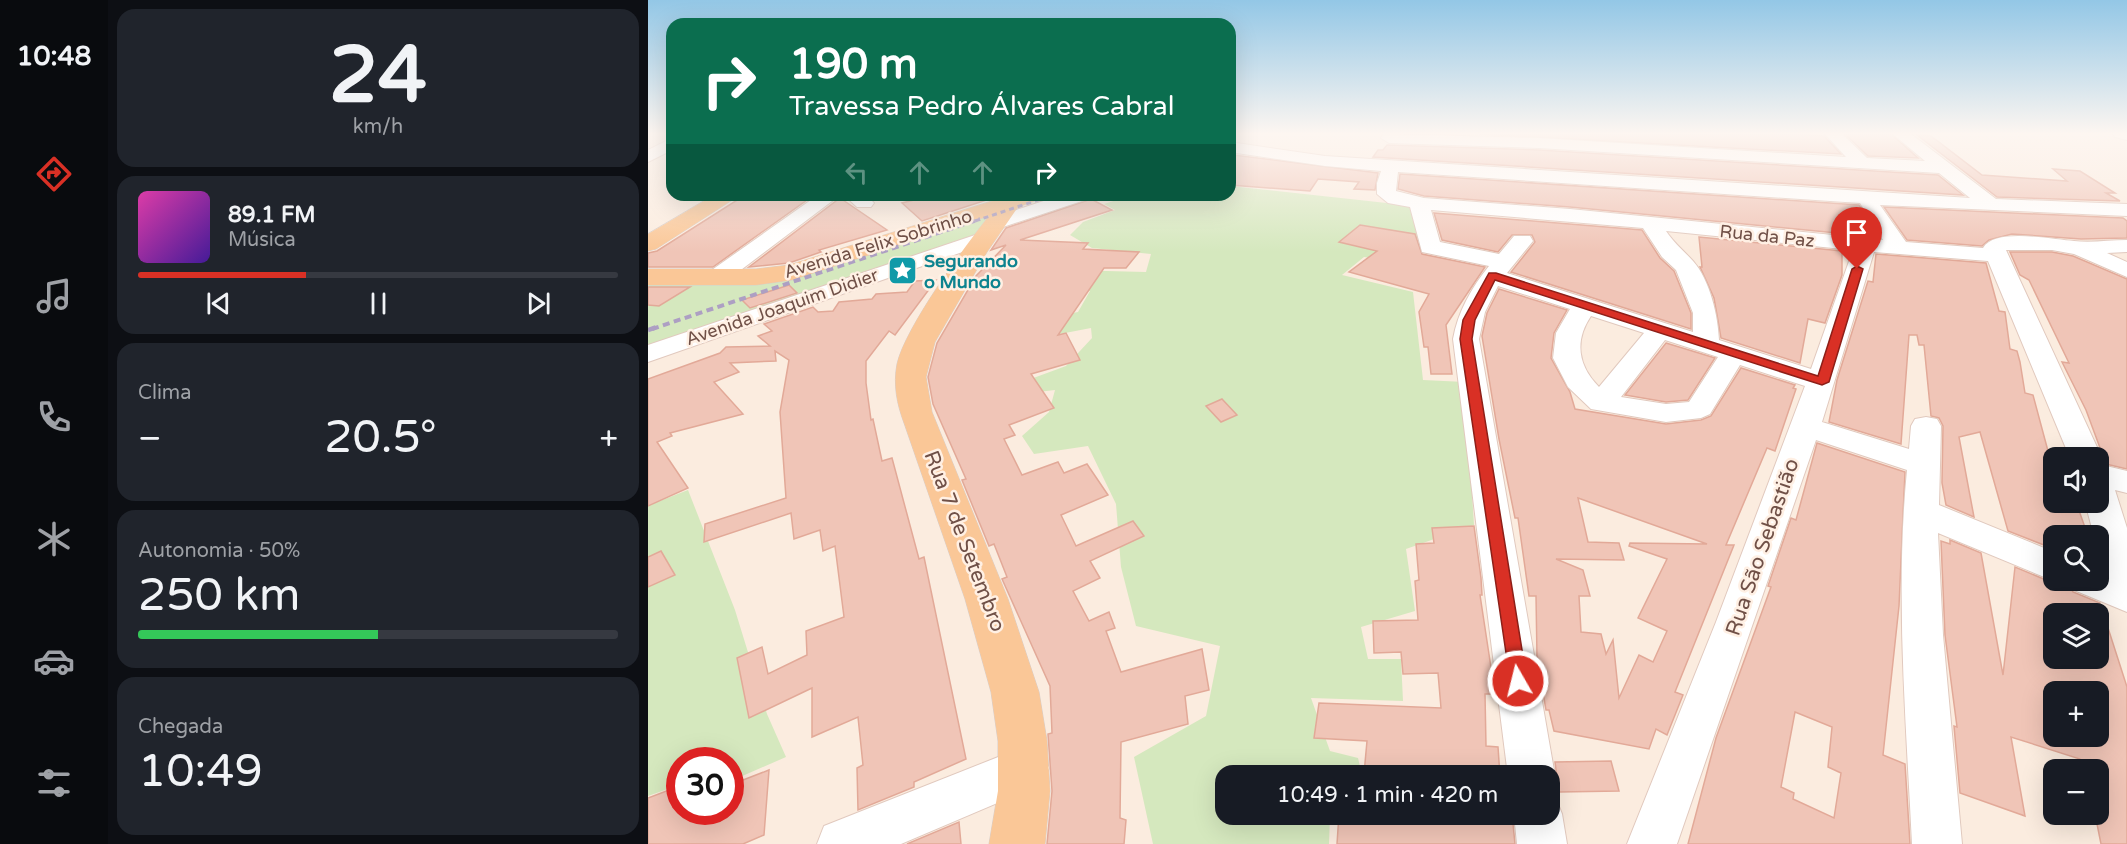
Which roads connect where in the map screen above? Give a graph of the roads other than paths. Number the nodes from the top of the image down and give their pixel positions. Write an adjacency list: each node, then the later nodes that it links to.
1 (1389, 173): 13 (street, Rua da Paz)
2 (1511, 173): 5 (street)
3 (1649, 173): 5 (street)
4 (1951, 173): 14 (street)
5 (1650, 182): 6 (street)
6 (1671, 183): 7 (street); 17 (street)
7 (1866, 198): 14 (street); 23 (street)
8 (719, 201): 19 (main road)
9 (822, 201): 29 (street)
10 (1004, 201): 29 (main road, Avenida Felix Sobrinho)
11 (1011, 201): 18 (main road, Rua 7 de Setembro)
12 (1068, 201): 18 (street, Avenida Joaquim Didier)
13 (1419, 203): 16 (street, Rua da Paz); 25 (street)
14 (1991, 206): 15 (street)
15 (2127, 210)
16 (1650, 223): 17 (street, Rua da Paz); 26 (street)
17 (1681, 227): 21 (street, Rua da Paz); 26 (street)
18 (985, 238): 34 (street, Avenida Joaquim Didier); 50 (main road, Rua 7 de Setembro)
19 (648, 244)
20 (2127, 246): 22 (street)
21 (1864, 247): 23 (street, Rua da Paz); 35 (street, Rua São Sebastião)
22 (2075, 248): 24 (street); 27 (street)
23 (1900, 249): 24 (street, Rua da Paz)
24 (1996, 255): 39 (street)
25 (1506, 260): 30 (street); 49 (street)
26 (1686, 267): 32 (street)
27 (2127, 270)
28 (648, 277): 29 (main road, Avenida Felix Sobrinho)
29 (717, 277)
30 (1586, 306): 31 (street); 36 (street)
31 (1660, 330): 32 (street); 36 (street)
32 (1706, 345): 33 (street)
33 (1734, 353): 35 (street); 36 (street)
34 (655, 359)
35 (1822, 382): 38 (street, Rua São Sebastião)
36 (1600, 403)
37 (1926, 426): 40 (street)
38 (1806, 427): 40 (street); 55 (street, Rua São Sebastião)
39 (2081, 447)
40 (1922, 464): 43 (street)
41 (2109, 478): 42 (street)
42 (2127, 482)
43 (1920, 511): 45 (street); 56 (street)
44 (2105, 513): 46 (street)
45 (2043, 562)
46 (2127, 585)
47 (2109, 589): 48 (street)
48 (2127, 597)
49 (1530, 765)
50 (1026, 768): 52 (street); 53 (main road, Rua 7 de Setembro)
51 (1539, 825): 54 (street)
52 (842, 844)
53 (1017, 844)
54 (1542, 844)
55 (1652, 844)
56 (1937, 844)

